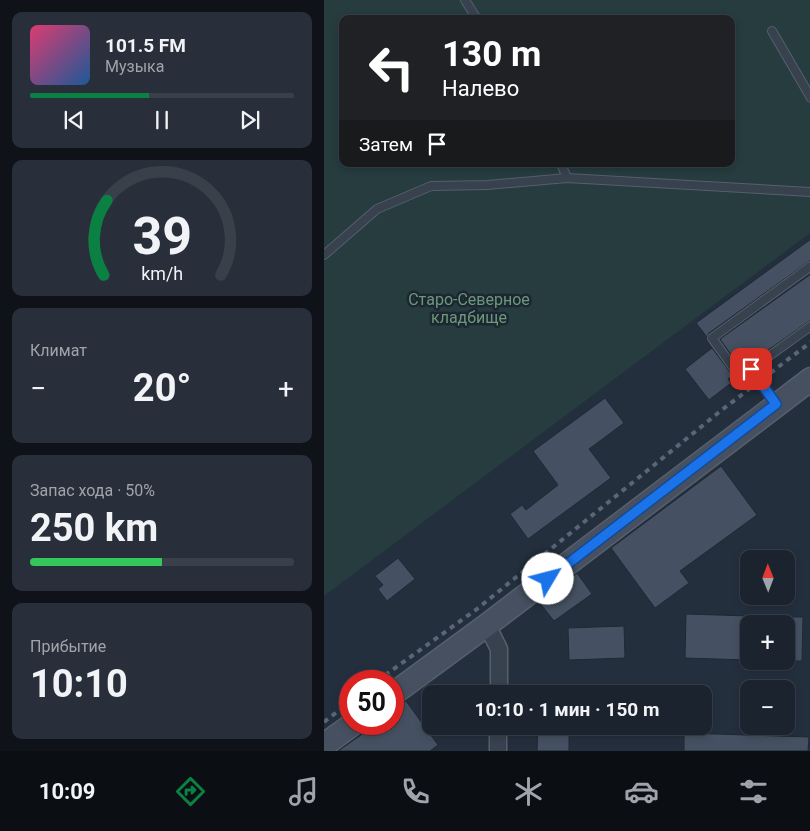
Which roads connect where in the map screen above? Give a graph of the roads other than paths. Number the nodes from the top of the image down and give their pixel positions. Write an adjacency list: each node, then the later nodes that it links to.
1 (465, 0): 2 (lane)
2 (474, 15)
3 (772, 31): 4 (lane)
4 (810, 98)
5 (562, 167): 6 (lane)
6 (567, 178): 7 (lane); 8 (lane)
7 (810, 192)
8 (324, 255)
9 (810, 266): 11 (lane)
10 (810, 326): 11 (lane)
11 (751, 369): 13 (lane)
12 (810, 379): 13 (main road)
13 (776, 404): 14 (main road)
14 (487, 625): 15 (street); 16 (main road)
15 (499, 685)
16 (404, 686)
17 (339, 734): 19 (main road)
18 (498, 735): 20 (street)
19 (324, 745)
20 (498, 751)

